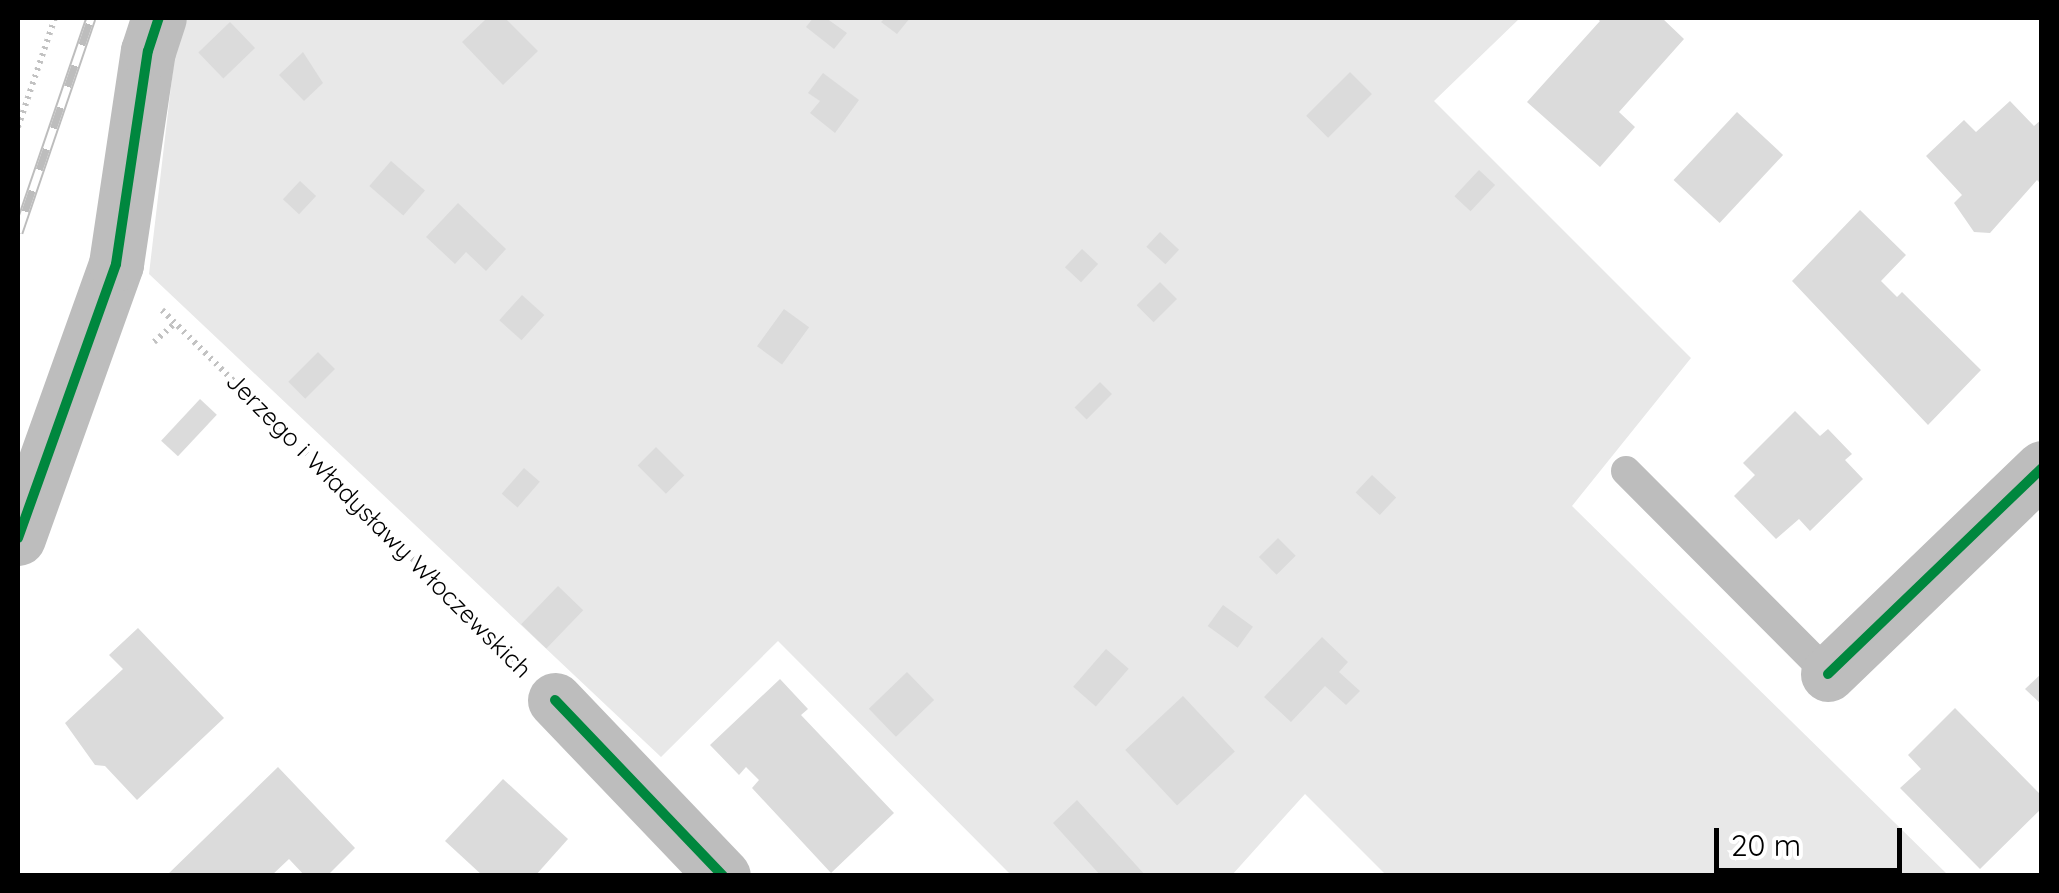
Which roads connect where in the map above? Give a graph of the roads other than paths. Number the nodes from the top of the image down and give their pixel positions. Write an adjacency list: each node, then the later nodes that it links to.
1 (159, 18): 4 (street)
2 (2042, 468): 5 (street)
3 (1626, 471): 5 (lane)
4 (18, 538)
5 (1828, 674)
6 (555, 700): 7 (street)
7 (723, 876)

